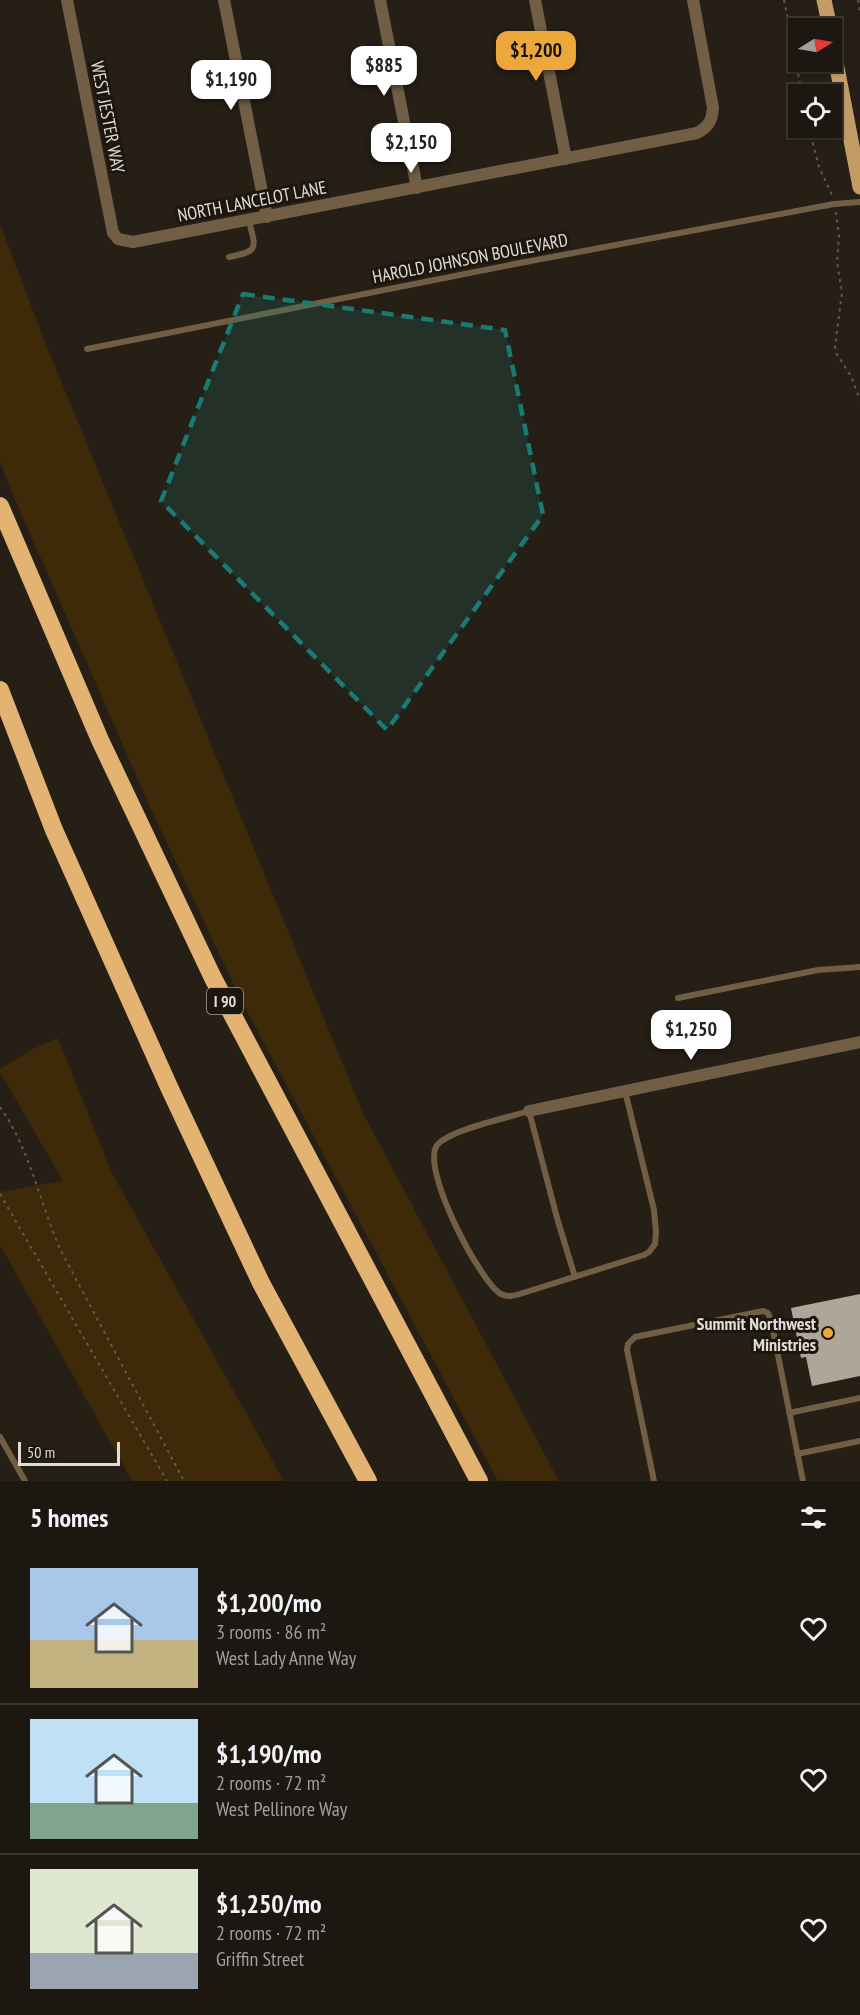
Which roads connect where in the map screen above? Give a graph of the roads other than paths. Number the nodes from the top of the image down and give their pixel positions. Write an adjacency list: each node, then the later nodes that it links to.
1 (67, 0): 15 (street, WEST JESTER WAY)
2 (224, 0): 13 (street)
3 (380, 0): 11 (street)
4 (535, 0): 9 (street)
5 (693, 0): 9 (street, NORTH LANCELOT LANE)
6 (824, 0): 7 (main road)
7 (828, 18)
8 (838, 72): 10 (main road)
9 (566, 159): 11 (street, NORTH LANCELOT LANE)
10 (860, 187)
11 (417, 188): 13 (street, NORTH LANCELOT LANE)
12 (860, 202): 17 (lane, HAROLD JOHNSON BOULEVARD)
13 (267, 217): 14 (street, NORTH LANCELOT LANE)
14 (249, 220): 15 (street, NORTH LANCELOT LANE); 16 (lane)
15 (118, 239)
16 (229, 258)
17 (87, 349)
18 (0, 507): 33 (highway, I 90)
19 (0, 690): 32 (highway)
20 (860, 967): 21 (lane)
21 (678, 998)
22 (860, 1042): 23 (street)
23 (625, 1090): 24 (street); 25 (lane)
24 (529, 1112): 25 (lane); 25 (lane)
25 (575, 1277)
26 (860, 1398): 27 (lane)
27 (789, 1413): 30 (lane); 34 (lane)
28 (0, 1437): 31 (lane)
29 (860, 1441): 30 (lane)
30 (797, 1454): 35 (lane)
31 (25, 1481)
32 (368, 1481)
33 (479, 1481)
34 (654, 1481)
35 (803, 1481)

